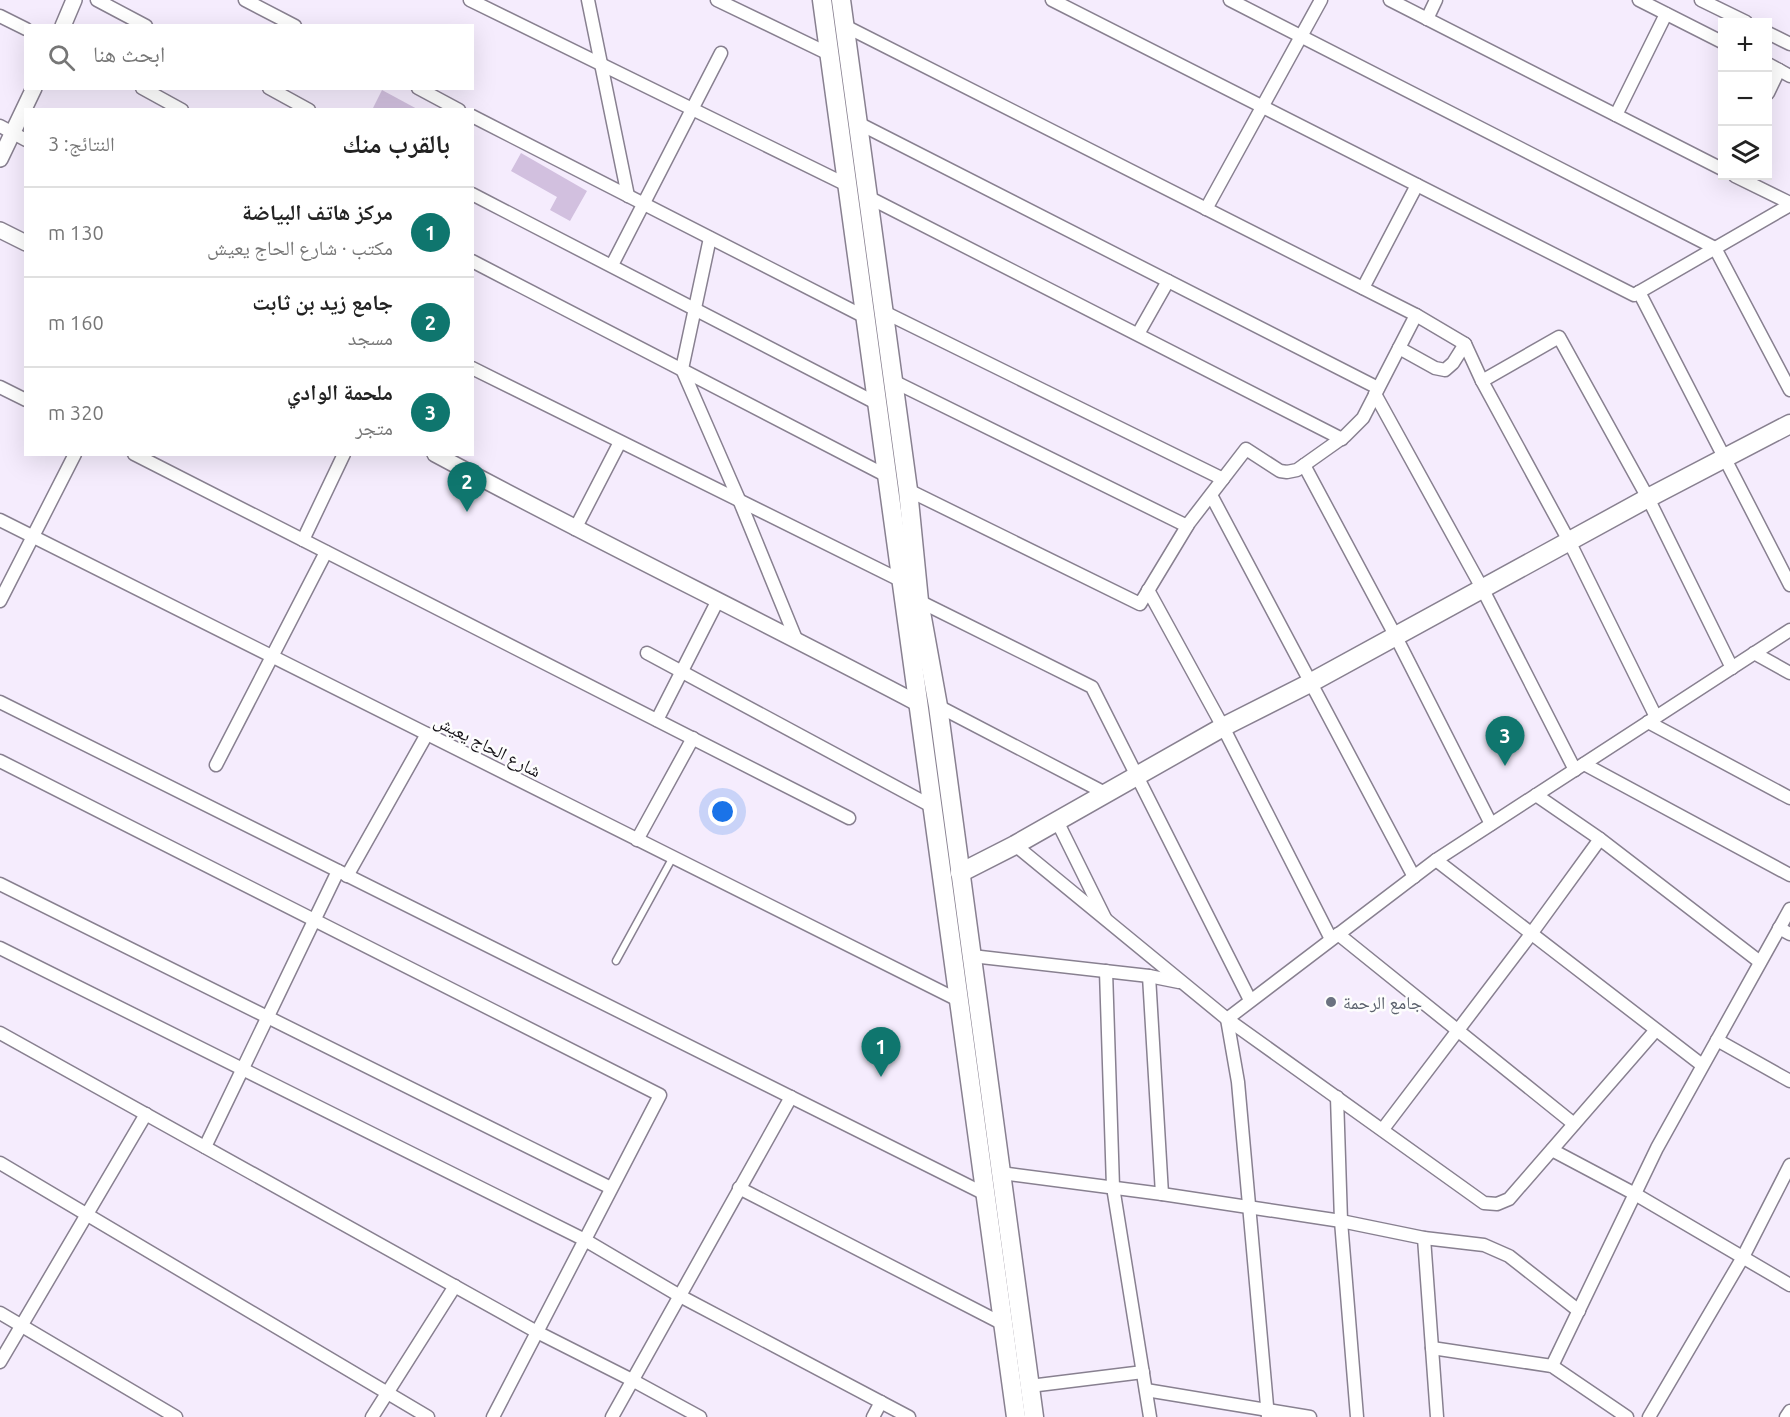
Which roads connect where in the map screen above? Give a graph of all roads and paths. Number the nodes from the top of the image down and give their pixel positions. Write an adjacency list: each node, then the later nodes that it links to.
1 (74, 0): 20 (street)
2 (97, 0): 21 (street)
3 (245, 0): 22 (street)
4 (470, 0): 31 (street)
5 (588, 0): 31 (street)
6 (717, 0): 30 (street)
7 (822, 0): 30 (main road)
8 (841, 0): 23 (main road)
9 (1230, 0): 26 (street)
10 (1321, 0): 26 (street)
11 (1390, 0): 19 (street)
12 (1436, 0): 19 (street)
13 (1639, 0): 16 (street)
14 (1701, 0): 18 (street)
15 (1058, 2): 38 (street)
16 (1666, 14): 27 (street); 45 (street)
17 (0, 16): 24 (street)
18 (1738, 18)
19 (1427, 19): 45 (street)
20 (64, 24)
21 (142, 24)
22 (291, 24)
23 (845, 26): 47 (main road); 59 (street)
24 (24, 27)
25 (1772, 35): 28 (street)
26 (1301, 36): 38 (street); 63 (street)
27 (1718, 40)
28 (1790, 44)
29 (721, 53): 44 (street)
30 (829, 54): 52 (main road)
31 (602, 64): 44 (street); 55 (street)
32 (1785, 73): 33 (street)
33 (1772, 87)
34 (33, 90): 39 (street)
35 (146, 90): 40 (street)
36 (273, 90): 41 (street)
37 (422, 90): 42 (street)
38 (1262, 106): 53 (street); 59 (street)
39 (25, 108)
40 (178, 108)
41 (305, 108)
42 (455, 108)
43 (24, 109): 48 (street)
44 (692, 109): 52 (street); 57 (street)
45 (1616, 115): 50 (street)
46 (474, 118): 55 (street)
47 (858, 123): 56 (main road); 66 (street)
48 (13, 133): 49 (street)
49 (0, 159)
50 (1718, 167)
51 (1743, 180): 58 (street)
52 (847, 185): 72 (main road)
53 (1417, 185): 67 (street); 68 (street)
54 (474, 195): 65 (street)
55 (628, 196): 57 (street)
56 (868, 197): 70 (main road); 73 (street)
57 (644, 204): 61 (street); 65 (street)
58 (1790, 204): 63 (street)
59 (1206, 209): 67 (street)
60 (0, 230): 62 (street)
61 (710, 238): 69 (street); 72 (street)
62 (24, 242)
63 (1715, 249): 68 (street); 81 (street)
64 (474, 262): 76 (street)
65 (612, 265): 69 (street)
66 (1167, 281): 73 (street); 82 (street)
67 (1363, 288): 71 (street)
68 (1639, 292): 92 (street)
69 (695, 308): 76 (street); 84 (street)
70 (884, 312): 78 (main road); 95 (street)
71 (1416, 315): 74 (street); 75 (street)
72 (865, 317): 84 (main road)
73 (1138, 334): 86 (street)
74 (1465, 344): 75 (street); 79 (street)
75 (1399, 348): 82 (street)
76 (682, 369): 94 (street); 99 (street)
77 (474, 370): 87 (street)
78 (893, 381): 96 (main road); 101 (street)
79 (1482, 381): 98 (street); 105 (street)
80 (0, 387): 83 (street)
81 (1790, 390)
82 (1377, 391): 86 (street); 109 (street)
83 (24, 399)
84 (878, 404): 94 (main road)
85 (1790, 424): 92 (main road)
86 (1342, 438): 93 (street)
87 (620, 442): 99 (street); 102 (street)
88 (74, 456): 103 (street)
89 (138, 456): 104 (street)
90 (343, 456): 104 (street)
91 (439, 456): 102 (street)
92 (1724, 459): 98 (main road); 108 (street)
93 (1304, 465): 95 (street); 115 (street)
94 (887, 476): 107 (main road)
95 (1223, 479): 97 (street)
96 (908, 490): 110 (street); 113 (main road)
97 (1211, 495): 101 (street); 123 (street)
98 (1648, 498): 105 (main road); 120 (street)
99 (740, 502): 107 (street); 116 (street)
100 (0, 520): 103 (street, شارع الحاج يعيش)
101 (1187, 526): 110 (street)
102 (575, 529): 112 (street)
103 (33, 536): 111 (street); 119 (street, شارع الحاج يعيش)
104 (303, 540): 106 (street)
105 (1569, 541): 109 (main road); 127 (street)
106 (326, 552): 119 (street); 128 (street)
107 (902, 581): 125 (main road)
108 (1790, 585)
109 (1482, 588): 115 (main road); 134 (street)
110 (1148, 590): 129 (street)
111 (0, 600)
112 (718, 600): 116 (street); 121 (street)
113 (919, 601): 126 (main road); 135 (street)
114 (1790, 630): 118 (street)
115 (1395, 635): 123 (main road); 142 (street)
116 (796, 639): 125 (street)
117 (647, 653): 121 (street)
118 (1754, 653): 120 (street); 122 (street)
119 (273, 657): 130 (street, شارع الحاج يعيش); 133 (street)
120 (1732, 668): 127 (street)
121 (681, 672): 128 (street); 139 (street)
122 (1790, 673)
123 (1310, 683): 129 (main road); 151 (street)
124 (0, 702): 148 (street)
125 (919, 704): 139 (main road)
126 (938, 706): 136 (street); 149 (main road)
127 (1652, 719): 134 (street); 138 (street)
128 (657, 720): 131 (street)
129 (1223, 726): 135 (main road); 158 (street)
130 (427, 734): 144 (street, شارع الحاج يعيش); 148 (street)
131 (693, 738): 140 (street); 144 (street)
132 (0, 761): 154 (street)
133 (216, 765)
134 (1579, 767): 137 (street); 150 (street)
135 (1136, 776): 136 (main road); 166 (street)
136 (1105, 793): 141 (main road)
137 (1536, 795): 142 (street); 143 (street)
138 (1790, 798)
139 (933, 807): 167 (main road)
140 (849, 818)
141 (1056, 821): 145 (main road); 155 (street)
142 (1491, 824): 147 (street)
143 (1600, 839): 157 (street); 162 (street)
144 (638, 840): 146 (street, شارع الحاج يعيش)
145 (1015, 845): 149 (main road); 155 (street)
146 (673, 857): 161 (lane); 167 (street, شارع الحاج يعيش)
147 (1436, 860): 151 (street); 157 (street)
148 (342, 873): 154 (street); 177 (street)
149 (960, 873): 160 (main road)
150 (1790, 875)
151 (1414, 877): 158 (street)
152 (0, 884): 168 (street)
153 (1790, 909): 156 (street)
154 (314, 920): 168 (street); 188 (street)
155 (1107, 921): 165 (street)
156 (1785, 931): 162 (street)
157 (1531, 934): 170 (street); 171 (street)
158 (1334, 936): 166 (street); 170 (street)
159 (0, 948): 175 (street)
160 (972, 956): 163 (street); 186 (main road)
161 (616, 961)
162 (1760, 962): 173 (street)
163 (1106, 971): 164 (street); 187 (street)
164 (1149, 976): 165 (street); 190 (street)
165 (1180, 982): 169 (street)
166 (1250, 1000): 169 (street)
167 (960, 1002): 192 (main road)
168 (267, 1017): 175 (street); 188 (street)
169 (1227, 1019): 178 (street); 193 (street)
170 (1457, 1030): 180 (street); 181 (street)
171 (1655, 1031): 174 (street); 180 (street)
172 (0, 1033): 179 (street)
173 (1717, 1040): 174 (street); 176 (street)
174 (1702, 1065): 191 (street)
175 (242, 1069): 182 (street); 197 (street)
176 (1790, 1081)
177 (791, 1097): 189 (street); 192 (street)
178 (1337, 1097): 181 (street); 195 (street)
179 (146, 1114): 182 (street); 194 (street)
180 (1575, 1124): 183 (street)
181 (1383, 1129): 183 (street)
182 (205, 1147): 200 (street)
183 (1552, 1150): 191 (street)
184 (0, 1163): 194 (street)
185 (1790, 1165): 198 (street)
186 (1001, 1173): 187 (street); 212 (main road)
187 (1113, 1187): 190 (street); 210 (street)
188 (611, 1188): 197 (street)
189 (740, 1188): 201 (street); 204 (street)
190 (1162, 1194): 193 (street)
191 (1635, 1194): 198 (street); 202 (street)
192 (987, 1195): 204 (main road)
193 (1250, 1209): 195 (street); 217 (street)
194 (88, 1215): 205 (street); 214 (street)
195 (1341, 1221): 196 (street); 230 (street)
196 (1424, 1238): 202 (street); 207 (street)
197 (585, 1240): 201 (street); 206 (street)
198 (1743, 1257): 199 (street); 233 (street)
199 (1790, 1285)
200 (455, 1286): 206 (street); 214 (street)
201 (680, 1296): 211 (street); 215 (street)
202 (1579, 1311): 209 (street)
203 (0, 1313): 205 (street)
204 (1005, 1325): 226 (main road)
205 (22, 1326): 208 (street); 218 (street)
206 (537, 1332): 211 (street); 221 (street)
207 (1432, 1348): 209 (street); 231 (street)
208 (0, 1362)
209 (1552, 1366): 232 (street)
210 (1143, 1372): 212 (street); 213 (street)
211 (632, 1380): 222 (street); 223 (street)
212 (1030, 1386): 227 (main road)
213 (1146, 1390): 217 (street); 228 (street)
214 (387, 1393): 219 (street); 220 (street)
215 (881, 1402): 224 (street); 225 (street)
216 (1790, 1411): 234 (street)
217 (1268, 1413): 229 (street)
218 (176, 1417)
219 (372, 1417)
220 (428, 1417)
221 (493, 1417)
222 (612, 1417)
223 (700, 1417)
224 (873, 1417)
225 (909, 1417)
226 (1016, 1417)
227 (1034, 1417)
228 (1150, 1417)
229 (1310, 1417)
230 (1357, 1417)
231 (1437, 1417)
232 (1627, 1417)
233 (1649, 1417)
234 (1786, 1417)

